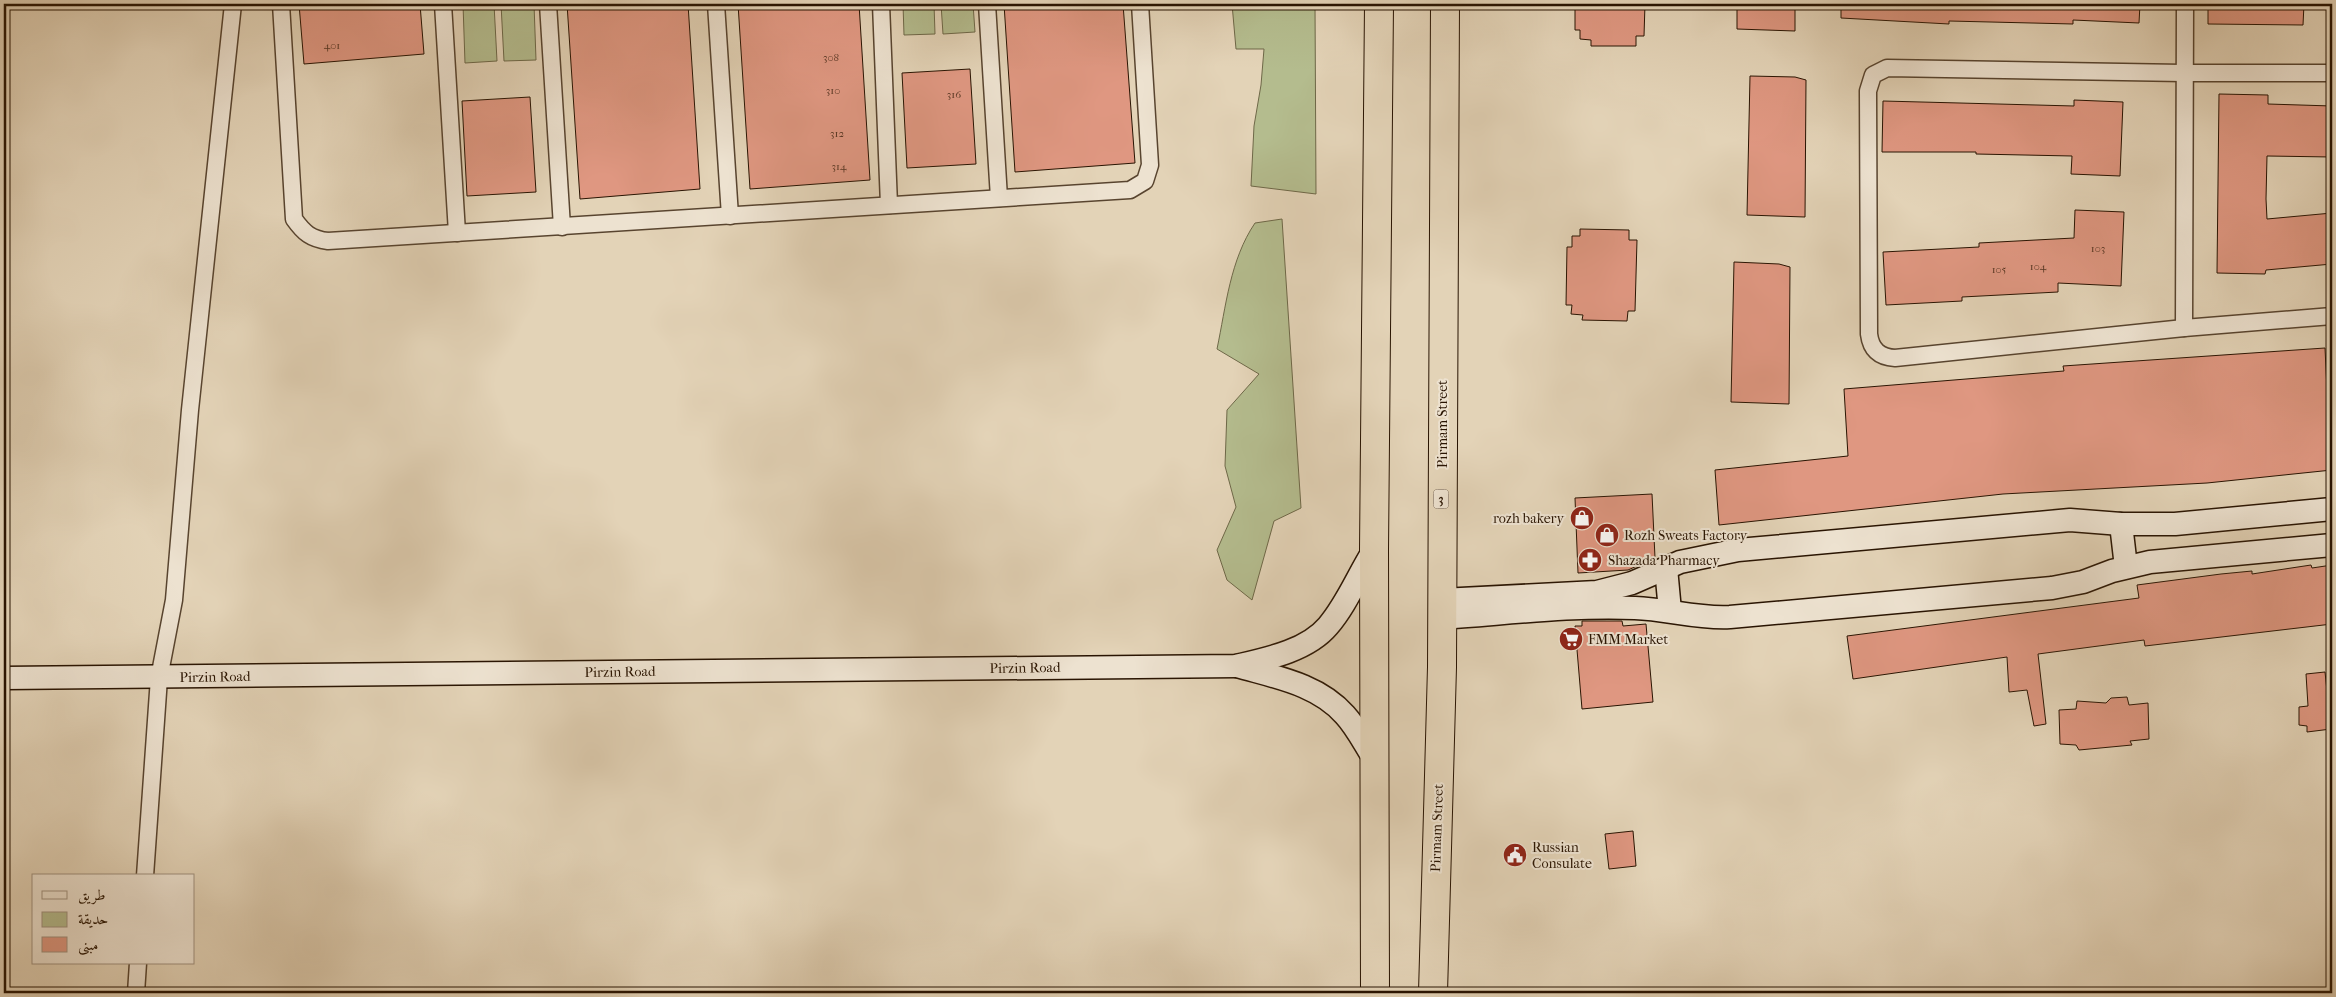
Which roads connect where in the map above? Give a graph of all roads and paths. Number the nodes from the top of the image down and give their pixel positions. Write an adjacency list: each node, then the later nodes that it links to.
1 (232, 4): 32 (street)
2 (281, 4): 18 (street)
3 (443, 4): 18 (street)
4 (548, 4): 17 (street)
5 (716, 4): 16 (street)
6 (880, 4): 15 (street)
7 (988, 4): 14 (street)
8 (1140, 4): 14 (street)
9 (1380, 4): 24 (highway)
10 (1445, 4): 28 (highway, Pirmam Street / 3)
11 (2185, 4): 12 (street)
12 (2183, 73): 13 (street); 20 (street); 20 (street)
13 (2332, 73)
14 (999, 198): 15 (street)
15 (889, 205): 16 (street)
16 (730, 216): 17 (street)
17 (562, 227): 18 (street)
18 (457, 233)
19 (2332, 316): 20 (street)
20 (2184, 328)
21 (2332, 509): 22 (street)
22 (2121, 524): 25 (street); 26 (street)
23 (2332, 544): 25 (street)
24 (1374, 550): 30 (street); 33 (highway)
25 (2126, 567): 29 (street)
26 (1666, 568): 27 (street); 29 (street)
27 (1615, 598): 28 (street); 29 (street)
28 (1441, 609): 38 (highway, Pirmam Street / 3)
29 (1670, 611)
30 (1236, 666): 32 (street, Pirzin Road); 33 (street)
31 (4, 678): 32 (street, Pirzin Road)
32 (159, 678): 34 (street)
33 (1375, 760): 37 (highway)
34 (145, 874)
35 (138, 964): 36 (street)
36 (136, 993)
37 (1375, 993)
38 (1433, 993)

